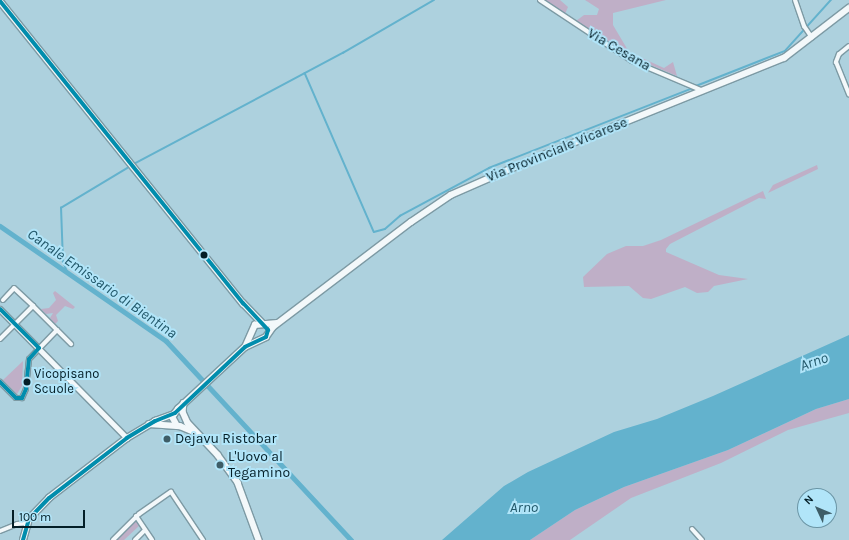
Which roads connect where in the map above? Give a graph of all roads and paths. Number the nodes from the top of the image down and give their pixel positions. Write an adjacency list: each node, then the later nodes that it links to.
1 (540, 0): 7 (street, Via Cesana)
2 (795, 0): 5 (street)
3 (0, 1): 10 (main road)
4 (849, 8): 5 (main road, Via Provinciale Vicarese)
5 (812, 38): 7 (main road, Via Provinciale Vicarese)
6 (849, 46): 8 (street)
7 (704, 91): 13 (main road, Via Provinciale Vicarese)
8 (849, 95)
9 (3, 300): 11 (street)
10 (243, 303): 15 (main road); 16 (main road)
11 (33, 306): 14 (street); 17 (street)
12 (0, 309): 14 (street)
13 (281, 322): 15 (main road, Via Provinciale Vicarese); 18 (main road, Via Provinciale Vicarese)
14 (15, 324): 19 (street); 23 (street)
15 (264, 324): 16 (main road, Via Provinciale Vicarese); 18 (main road)
16 (253, 329): 20 (main road); 22 (main road, Via Provinciale Vicarese)
17 (57, 330): 21 (street); 23 (street)
18 (268, 334): 20 (main road, Via Provinciale Vicarese)
19 (0, 339)
20 (259, 339): 22 (main road, Via Provinciale Vicarese)
21 (71, 344)
22 (245, 346): 25 (main road, Via Provinciale Vicarese)
23 (39, 348): 24 (street); 31 (street)
24 (0, 382)
25 (186, 401): 26 (main road, Via Provinciale Vicarese); 27 (main road)
26 (175, 413): 27 (main road); 28 (main road); 29 (main road)
27 (184, 415): 29 (main road); 30 (main road)
28 (149, 424): 29 (main road); 31 (main road)
29 (178, 426): 30 (main road)
30 (197, 434): 42 (main road)
31 (127, 438): 33 (main road)
32 (136, 516): 35 (street); 38 (street); 41 (street)
33 (27, 523): 36 (street); 37 (main road)
34 (692, 529): 43 (street)
35 (145, 530): 39 (street); 40 (street)
36 (0, 531)
37 (23, 540)
38 (113, 540)
39 (135, 540)
40 (152, 540)
41 (203, 540)
42 (259, 540)
43 (702, 540)

